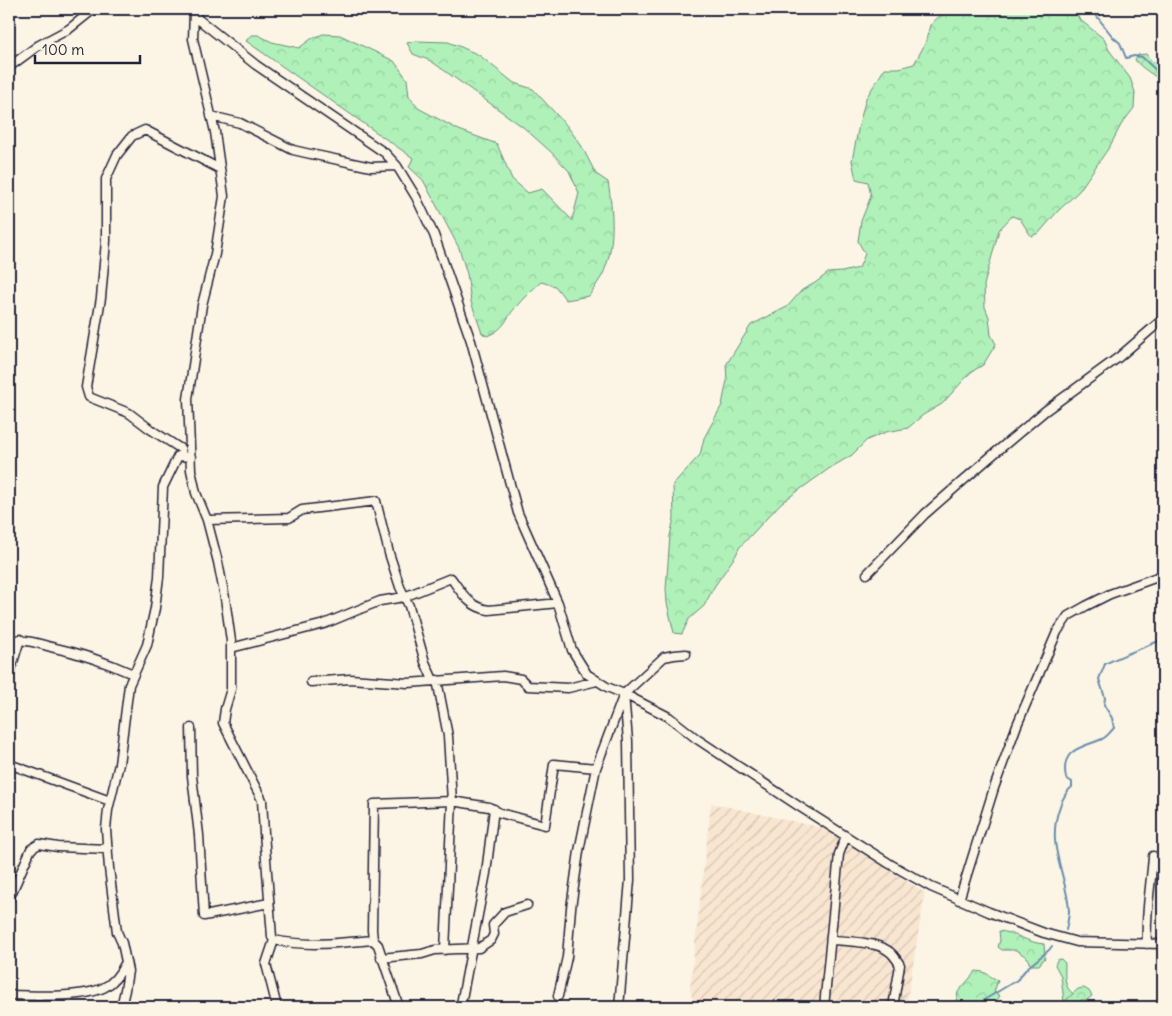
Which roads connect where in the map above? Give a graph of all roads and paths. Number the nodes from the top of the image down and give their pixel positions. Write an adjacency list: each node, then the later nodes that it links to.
1 (94, 9): 3 (street)
2 (194, 10): 4 (street); 5 (street)
3 (9, 67)
4 (211, 116): 5 (street); 6 (street)
5 (397, 166): 14 (street)
6 (220, 169): 8 (street); 9 (street)
7 (1163, 319): 11 (street)
8 (182, 456): 9 (street); 19 (street)
9 (190, 457): 10 (street)
10 (207, 520): 13 (street); 17 (street)
11 (867, 574)
12 (1163, 575): 35 (street)
13 (404, 596): 14 (street); 17 (street); 21 (street)
14 (558, 603): 22 (street)
15 (20, 639): 16 (street); 19 (street); 20 (street)
16 (9, 640)
17 (231, 648): 36 (street)
18 (686, 654): 24 (street)
19 (133, 674): 28 (street)
20 (9, 676)
21 (435, 680): 22 (street); 23 (street); 29 (street)
22 (597, 681): 24 (street)
23 (311, 682)
24 (624, 694): 27 (street); 31 (street); 53 (street)
25 (191, 728): 36 (street)
26 (9, 764): 28 (street)
27 (596, 768): 30 (street); 48 (street)
28 (110, 801): 32 (street)
29 (452, 801): 30 (street); 39 (street); 44 (street)
30 (494, 809): 43 (street)
31 (846, 836): 35 (street); 40 (street)
32 (108, 848): 34 (street); 46 (street)
33 (1153, 856): 41 (street)
34 (9, 899)
35 (959, 900): 41 (street)
36 (269, 904): 38 (street)
37 (527, 905): 43 (street)
38 (274, 940): 39 (street); 50 (street)
39 (373, 940): 45 (street)
40 (831, 940): 54 (street); 55 (street)
41 (1147, 944): 42 (street)
42 (1163, 944)
43 (471, 949): 44 (street); 52 (street)
44 (445, 950): 45 (street)
45 (381, 958): 51 (street)
46 (127, 961): 47 (street); 49 (street)
47 (9, 995)
48 (558, 996)
49 (121, 1007)
50 (277, 1007)
51 (399, 1007)
52 (454, 1007)
53 (619, 1007)
54 (824, 1007)
55 (893, 1007)

